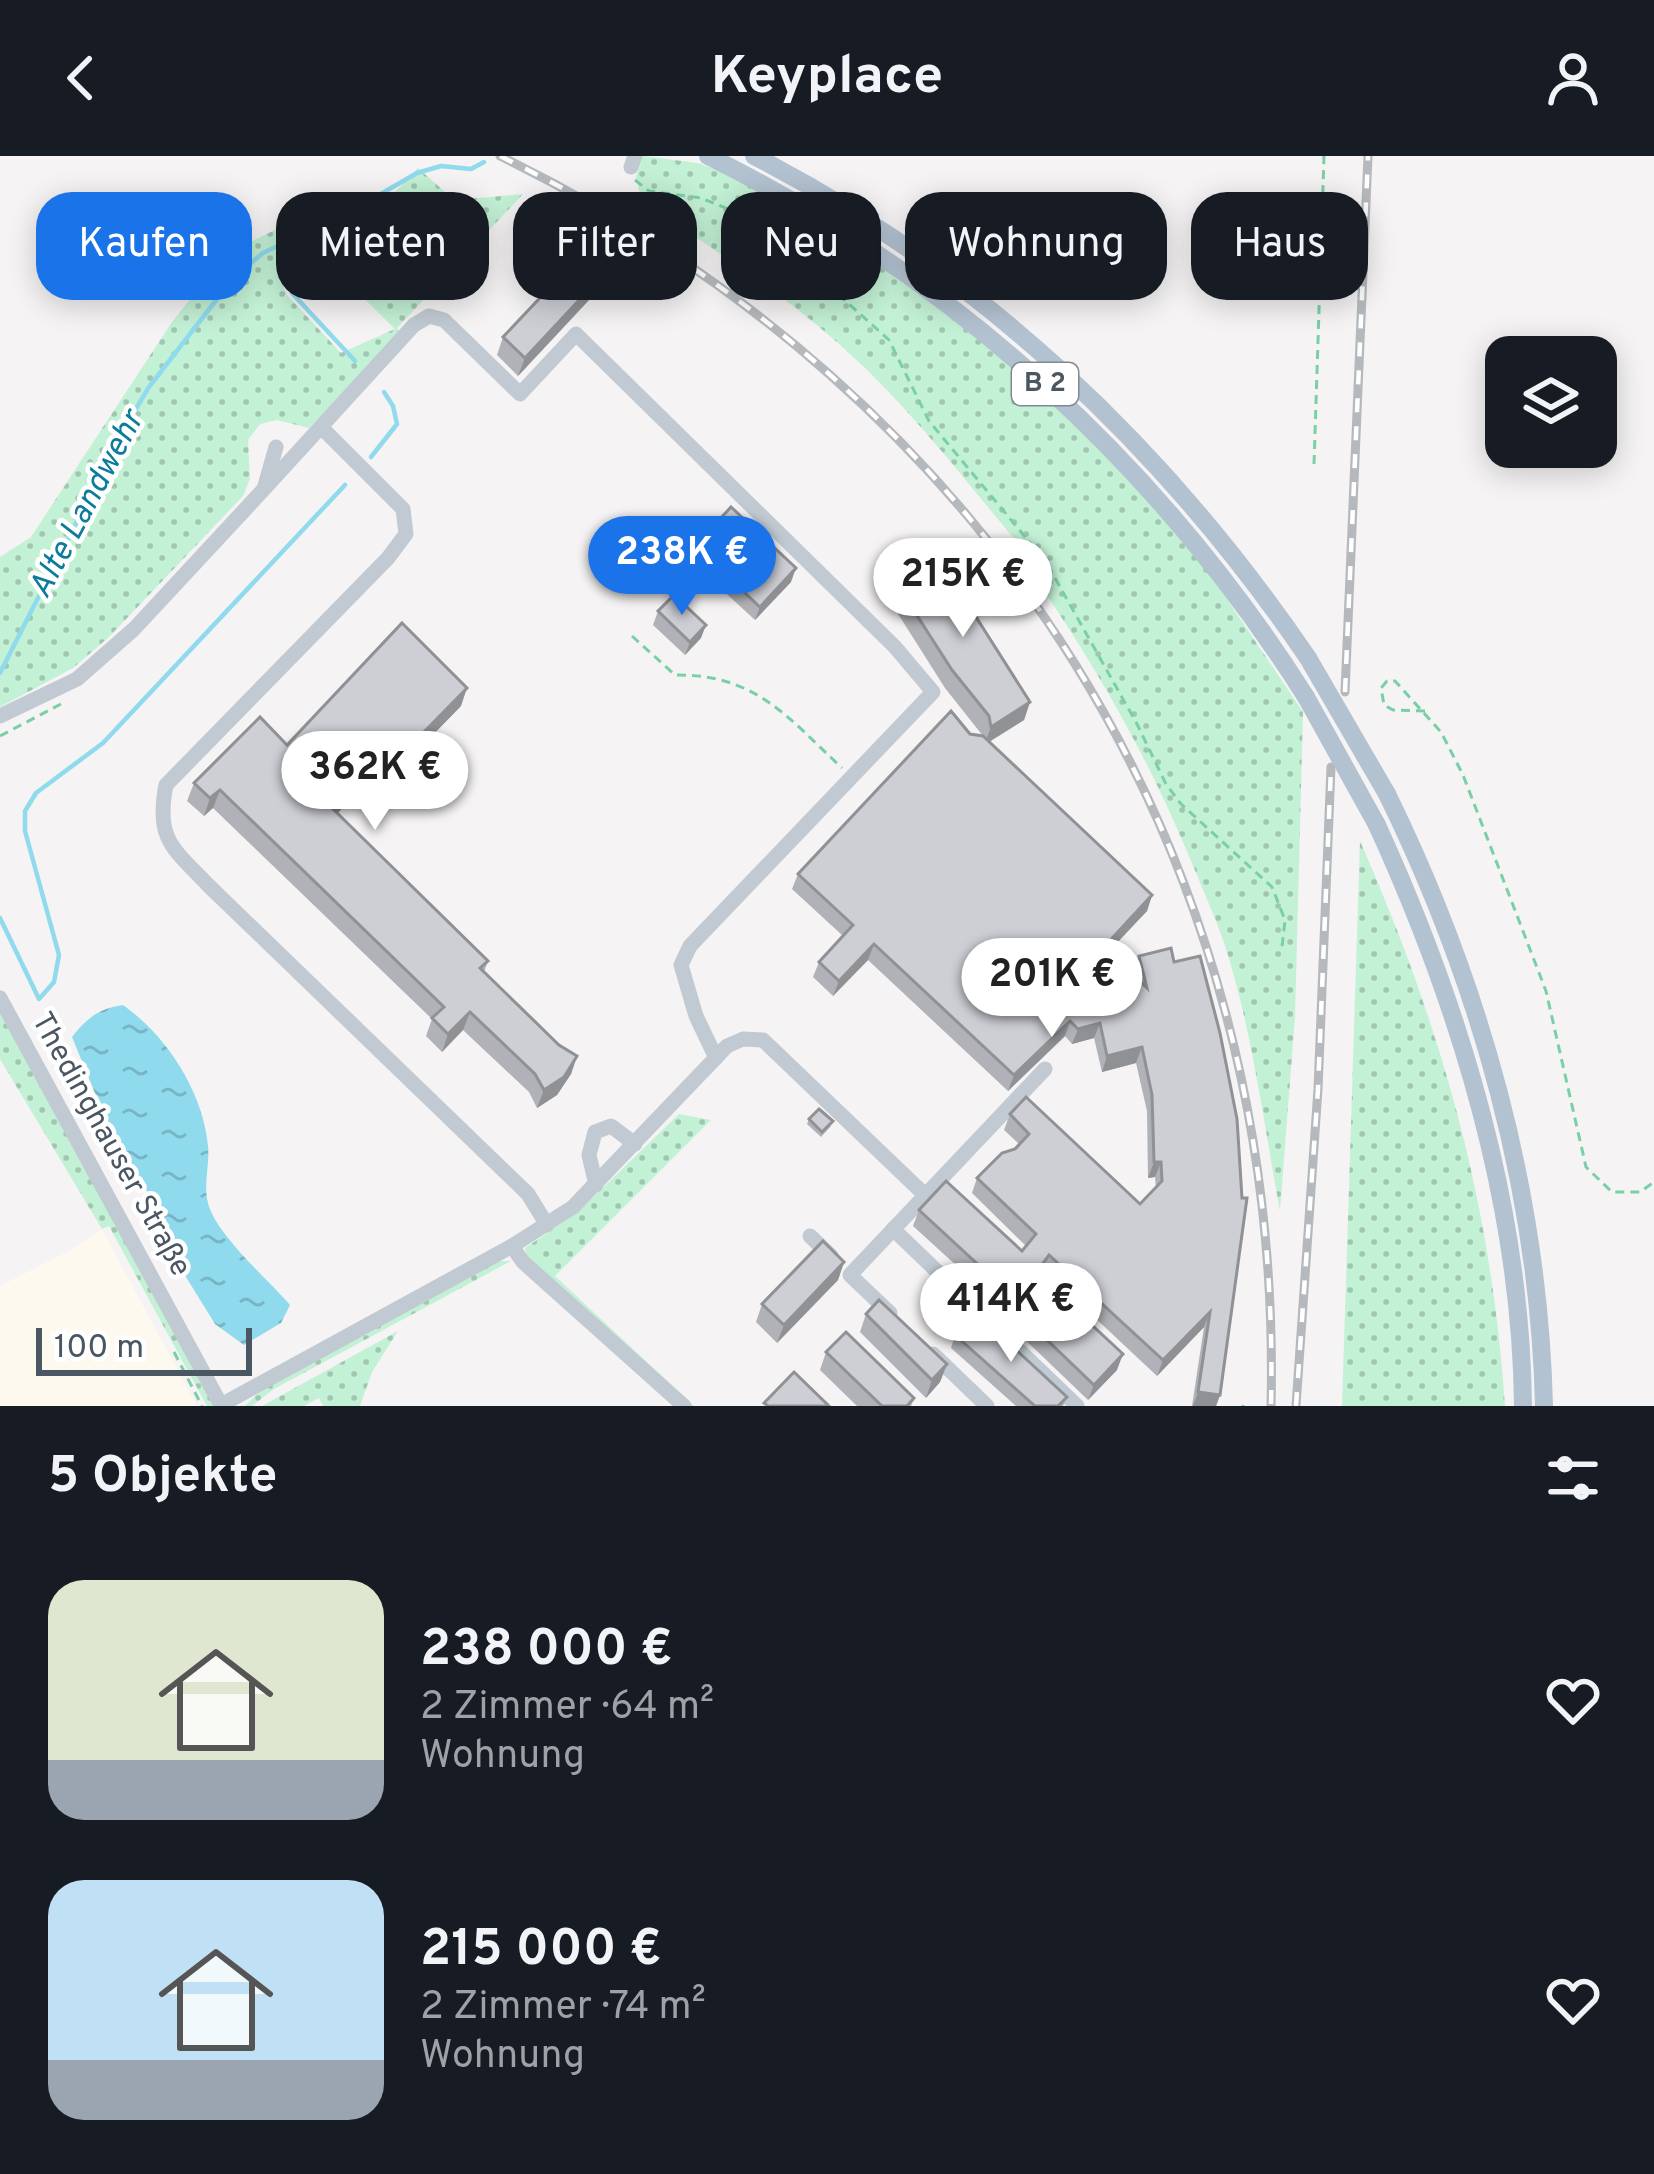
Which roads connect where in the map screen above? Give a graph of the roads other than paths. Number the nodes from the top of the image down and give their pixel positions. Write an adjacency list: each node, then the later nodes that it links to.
1 (708, 156): 26 (main road, B 2, bridge)
2 (754, 156): 27 (main road, B 2, bridge)
3 (322, 428): 5 (lane); 6 (lane); 15 (lane)
4 (276, 447): 5 (lane)
5 (264, 489): 8 (lane)
6 (933, 692): 7 (lane); 10 (lane)
7 (946, 708)
8 (0, 716)
9 (0, 998): 22 (lane, Thedinghauser Straße)
10 (716, 1058): 12 (lane, Thedinghauser Straße); 14 (lane)
11 (1045, 1069): 14 (lane)
12 (635, 1144): 13 (lane, Thedinghauser Straße); 13 (lane)
13 (596, 1185): 15 (lane, Thedinghauser Straße)
14 (925, 1195): 16 (lane)
15 (548, 1225): 18 (lane, Thedinghauser Straße)
16 (893, 1229): 19 (lane); 25 (lane)
17 (810, 1236): 19 (lane)
18 (512, 1246): 22 (lane, Thedinghauser Straße); 23 (lane)
19 (850, 1274): 20 (lane)
20 (902, 1324)
21 (919, 1340): 24 (lane)
22 (221, 1405)
23 (685, 1406)
24 (987, 1406)
25 (1077, 1406)
26 (1523, 1406)
27 (1544, 1406)

